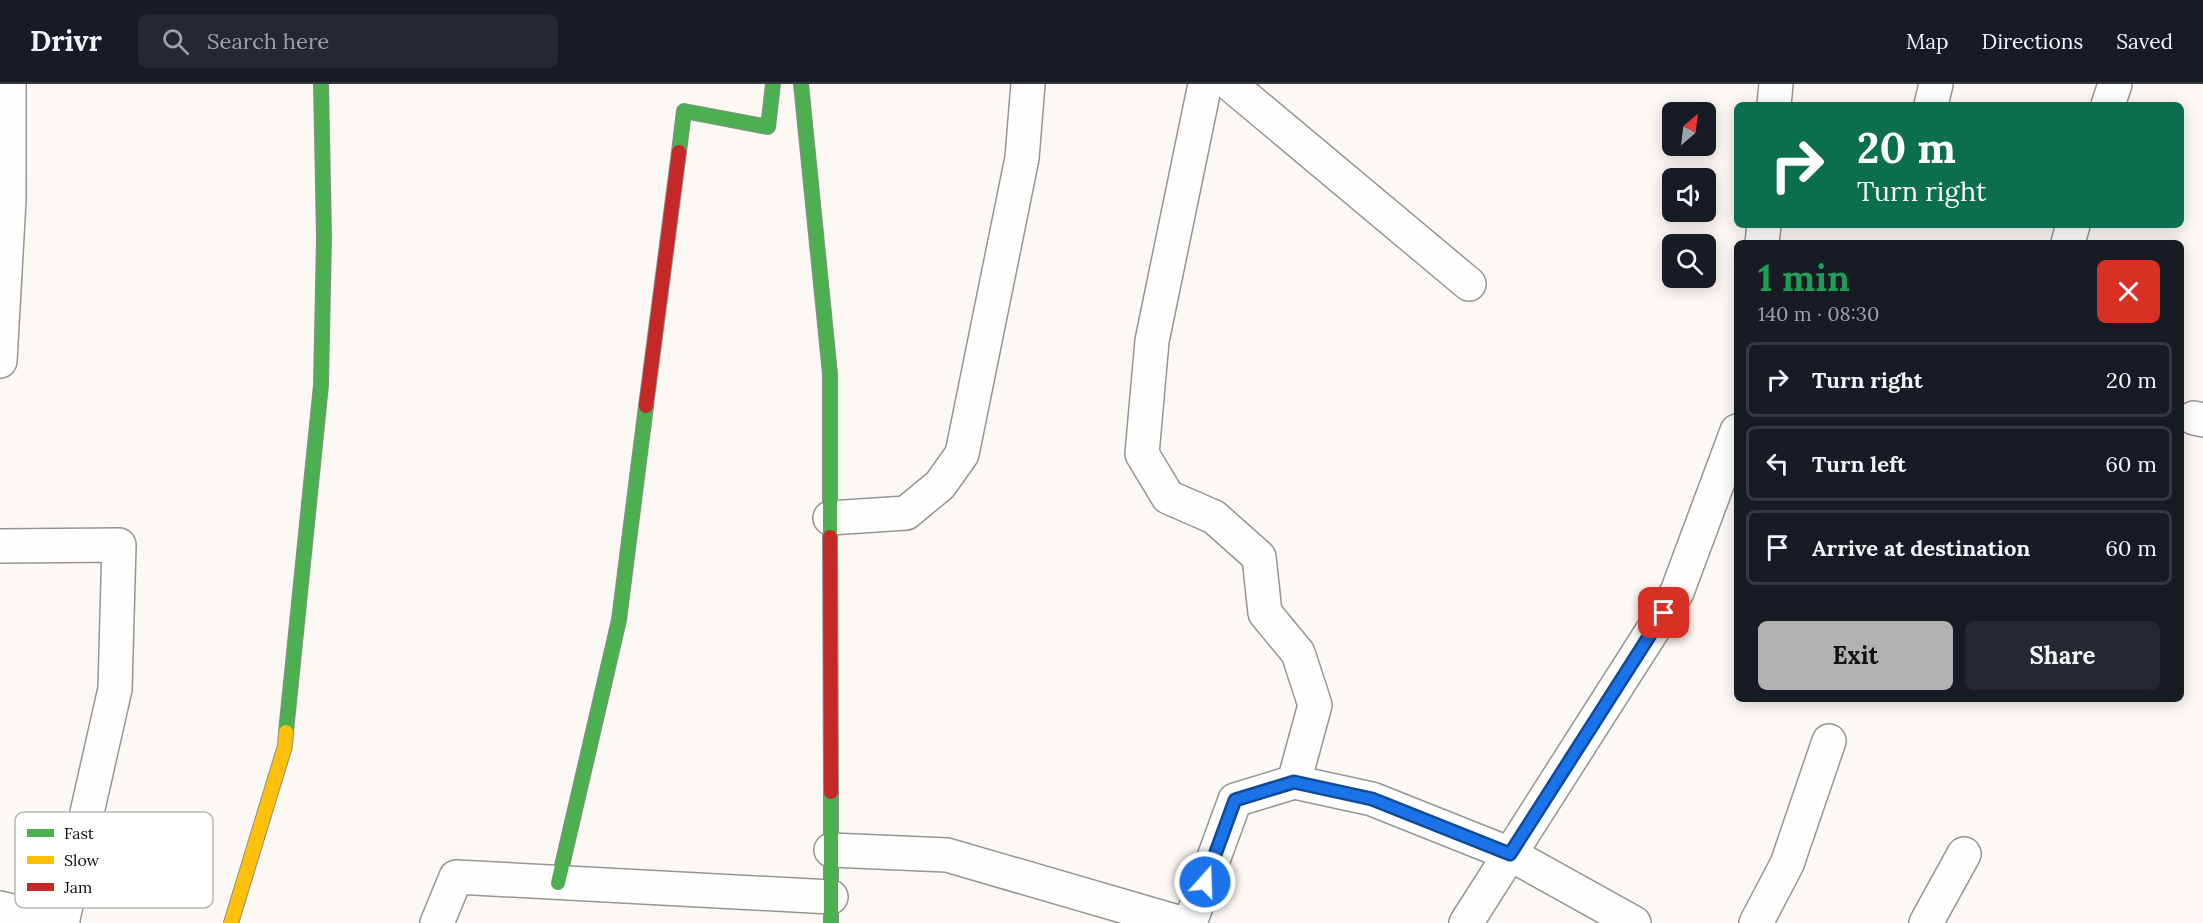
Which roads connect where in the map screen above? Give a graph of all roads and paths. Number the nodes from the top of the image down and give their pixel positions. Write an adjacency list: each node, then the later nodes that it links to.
1 (9, 84): 14 (street)
2 (321, 84): 31 (street)
3 (773, 84): 26 (street)
4 (801, 84): 18 (street)
5 (1028, 84): 18 (street)
6 (1204, 84): 21 (street)
7 (1230, 84): 15 (street)
8 (1776, 84): 11 (street)
9 (1936, 84): 12 (street)
10 (2115, 84): 13 (street)
11 (1774, 102)
12 (1932, 102)
13 (2109, 102)
14 (5, 200): 16 (street)
15 (1469, 284)
16 (0, 361)
17 (1734, 447): 24 (street)
18 (830, 519): 23 (street)
19 (0, 546): 22 (street)
20 (1829, 741): 37 (street)
21 (1294, 782): 24 (street); 34 (street)
22 (87, 812)
23 (831, 850): 29 (street); 33 (street)
24 (1510, 854): 35 (street); 36 (street)
25 (1964, 854): 38 (street)
26 (558, 883): 29 (street); 32 (street)
27 (0, 908): 30 (street)
28 (65, 908): 30 (street)
29 (831, 910)
30 (62, 923)
31 (231, 923)
32 (437, 923)
33 (1181, 923)
34 (1190, 923)
35 (1466, 923)
36 (1634, 923)
37 (1756, 923)
38 (1926, 923)

